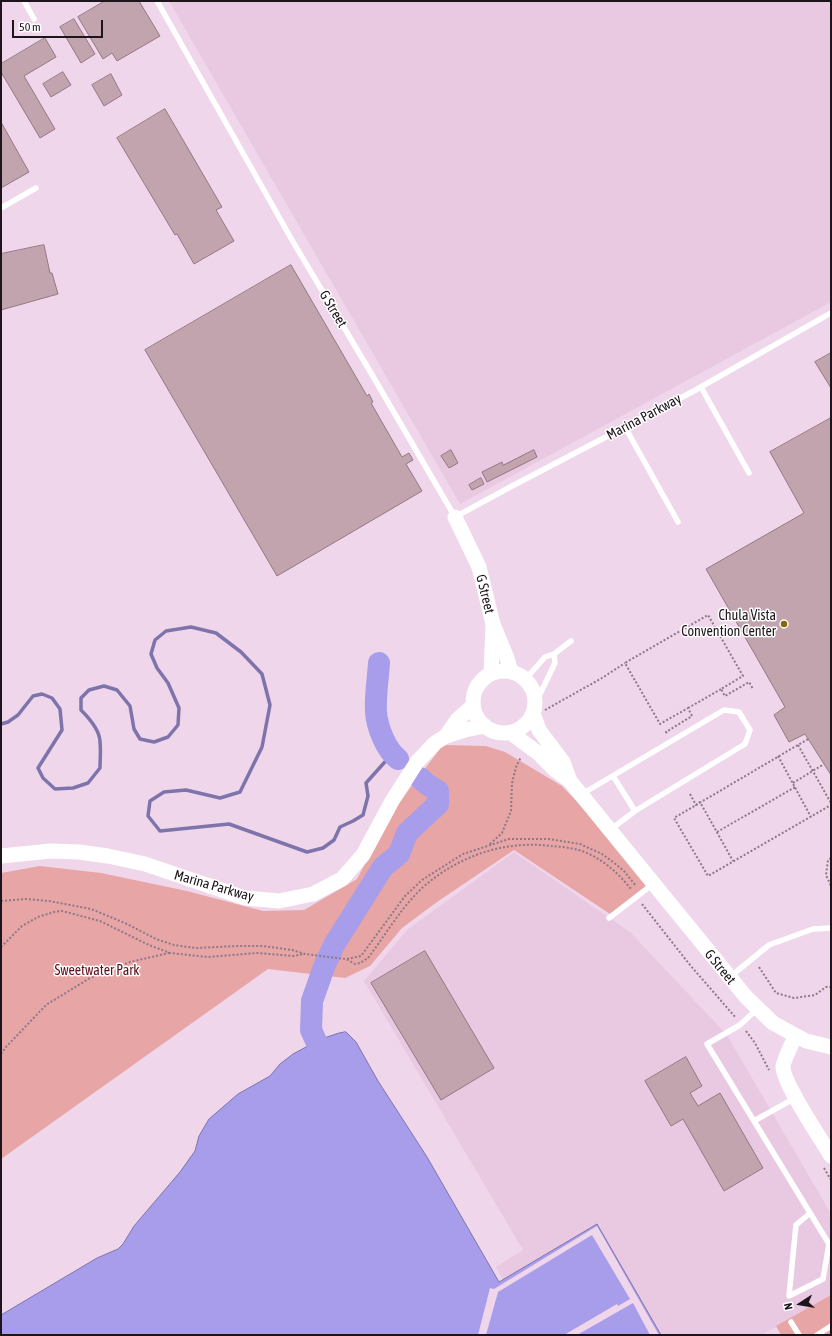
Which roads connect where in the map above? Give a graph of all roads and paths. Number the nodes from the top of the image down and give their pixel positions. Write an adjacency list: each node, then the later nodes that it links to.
1 (24, 1): 3 (lane)
2 (158, 1): 10 (lane, G Street)
3 (34, 19)
4 (36, 188): 5 (lane)
5 (1, 208)
6 (831, 312): 7 (lane, Marina Parkway)
7 (701, 387): 8 (lane, Marina Parkway); 9 (lane)
8 (625, 427): 10 (lane, Marina Parkway); 11 (lane)
9 (749, 473)
10 (455, 517): 12 (street, G Street)
11 (678, 522)
12 (493, 624): 16 (street, G Street); 17 (street, G Street)
13 (571, 641): 14 (lane)
14 (554, 654): 17 (lane); 22 (lane)
15 (625, 663): 18 (path); 21 (path); 22 (path)
16 (491, 674): 17 (street); 20 (street)
17 (515, 674): 22 (street)
18 (721, 689): 19 (path); 21 (path)
19 (753, 689)
20 (473, 706): 23 (street); 26 (street, Marina Parkway)
21 (688, 708): 24 (path)
22 (537, 709): 25 (street); 34 (street, G Street)
23 (484, 726): 25 (street); 26 (street, Marina Parkway)
24 (666, 732)
25 (511, 733): 34 (street, G Street)
26 (446, 736): 47 (street, Marina Parkway)
27 (808, 739): 28 (path)
28 (798, 745): 30 (path); 32 (path)
29 (524, 752): 46 (path)
30 (778, 756): 35 (path); 39 (path)
31 (824, 764): 32 (path)
32 (813, 772): 35 (path); 41 (path)
33 (613, 776): 38 (lane); 42 (lane); 42 (lane)
34 (570, 781): 38 (street, G Street)
35 (793, 783): 36 (path)
36 (795, 787): 43 (path); 45 (path)
37 (690, 794): 40 (path)
38 (581, 795): 44 (street, G Street)
39 (700, 802): 40 (path); 45 (path)
40 (696, 804): 49 (path)
41 (831, 804): 43 (path)
42 (635, 810): 44 (lane)
43 (811, 817): 49 (path)
44 (609, 830): 51 (street, G Street)
45 (717, 832): 49 (path)
46 (489, 845): 51 (path); 58 (path)
47 (1, 856)
48 (831, 858): 50 (path)
49 (733, 861)
50 (831, 886)
51 (644, 892): 53 (lane); 58 (path); 60 (street, G Street)
52 (1, 901): 57 (path)
53 (609, 918)
54 (831, 928): 60 (lane)
55 (1, 947): 56 (path)
56 (170, 953): 57 (path); 65 (path)
57 (305, 954): 58 (path)
58 (346, 959)
59 (759, 967): 61 (path)
60 (729, 978): 62 (street, G Street)
61 (831, 987)
62 (757, 1008): 63 (street, G Street); 67 (lane)
63 (795, 1036): 64 (street, G Street); 66 (street)
64 (831, 1047)
65 (1, 1054)
66 (796, 1098): 67 (lane); 68 (street)
67 (754, 1122): 69 (lane)
68 (831, 1156)
69 (810, 1213): 70 (lane); 70 (lane)
70 (830, 1243)
71 (791, 1322): 73 (lane)
72 (831, 1326): 74 (lane)
73 (799, 1335)
74 (816, 1335)

